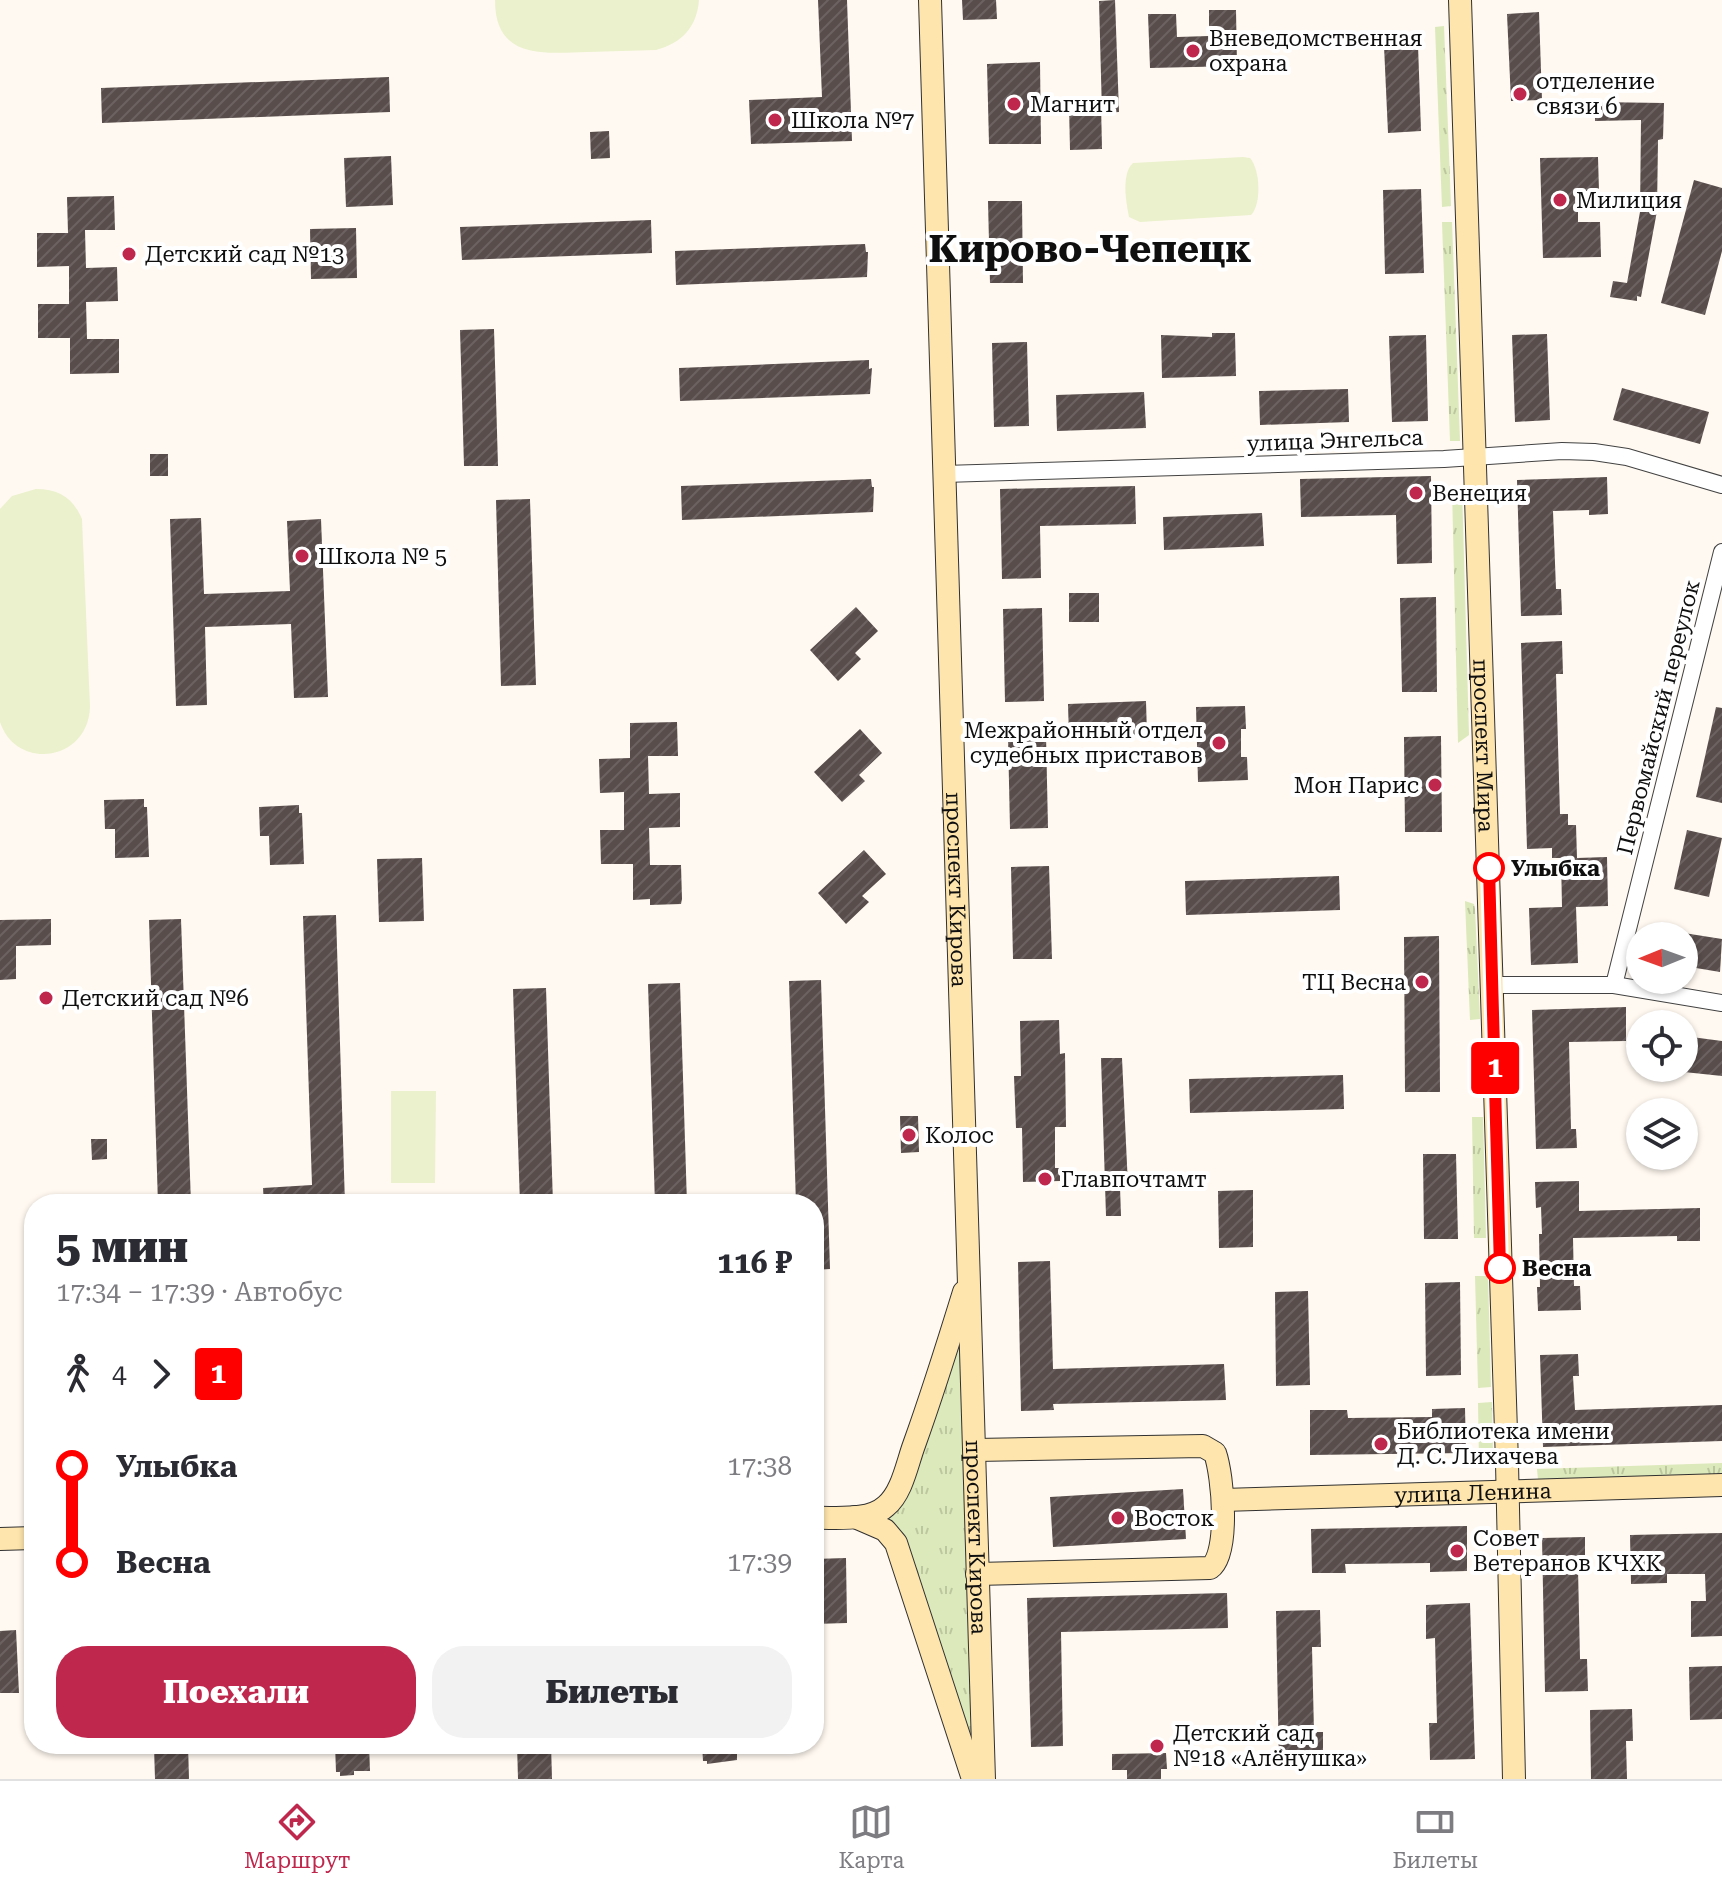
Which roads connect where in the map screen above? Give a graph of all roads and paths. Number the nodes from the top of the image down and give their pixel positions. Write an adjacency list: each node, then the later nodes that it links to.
1 (930, 0): 4 (street, проспект Кирова)
2 (1460, 0): 3 (street, проспект Мира)
3 (1476, 456): 4 (street, улица Энгельса); 5 (street, улица Энгельса); 7 (street, проспект Мира)
4 (944, 474): 10 (street, проспект Кирова)
5 (1722, 485)
6 (1722, 552): 8 (street, Первомайский переулок)
7 (1492, 985): 8 (street); 13 (street, проспект Мира)
8 (1614, 985): 9 (street)
9 (1722, 1003)
10 (970, 1274): 11 (street, проспект Кирова); 15 (street)
11 (975, 1450): 14 (street); 19 (street, проспект Кирова)
12 (1722, 1485): 13 (street, улица Ленина)
13 (1507, 1492): 14 (street, улица Ленина); 22 (street, проспект Мира)
14 (1223, 1500): 19 (street)
15 (855, 1517): 16 (street); 20 (street)
16 (824, 1518)
17 (24, 1538): 18 (street)
18 (0, 1539)
19 (977, 1574): 21 (street, проспект Кирова)
20 (973, 1779)
21 (984, 1779)
22 (1514, 1779)

